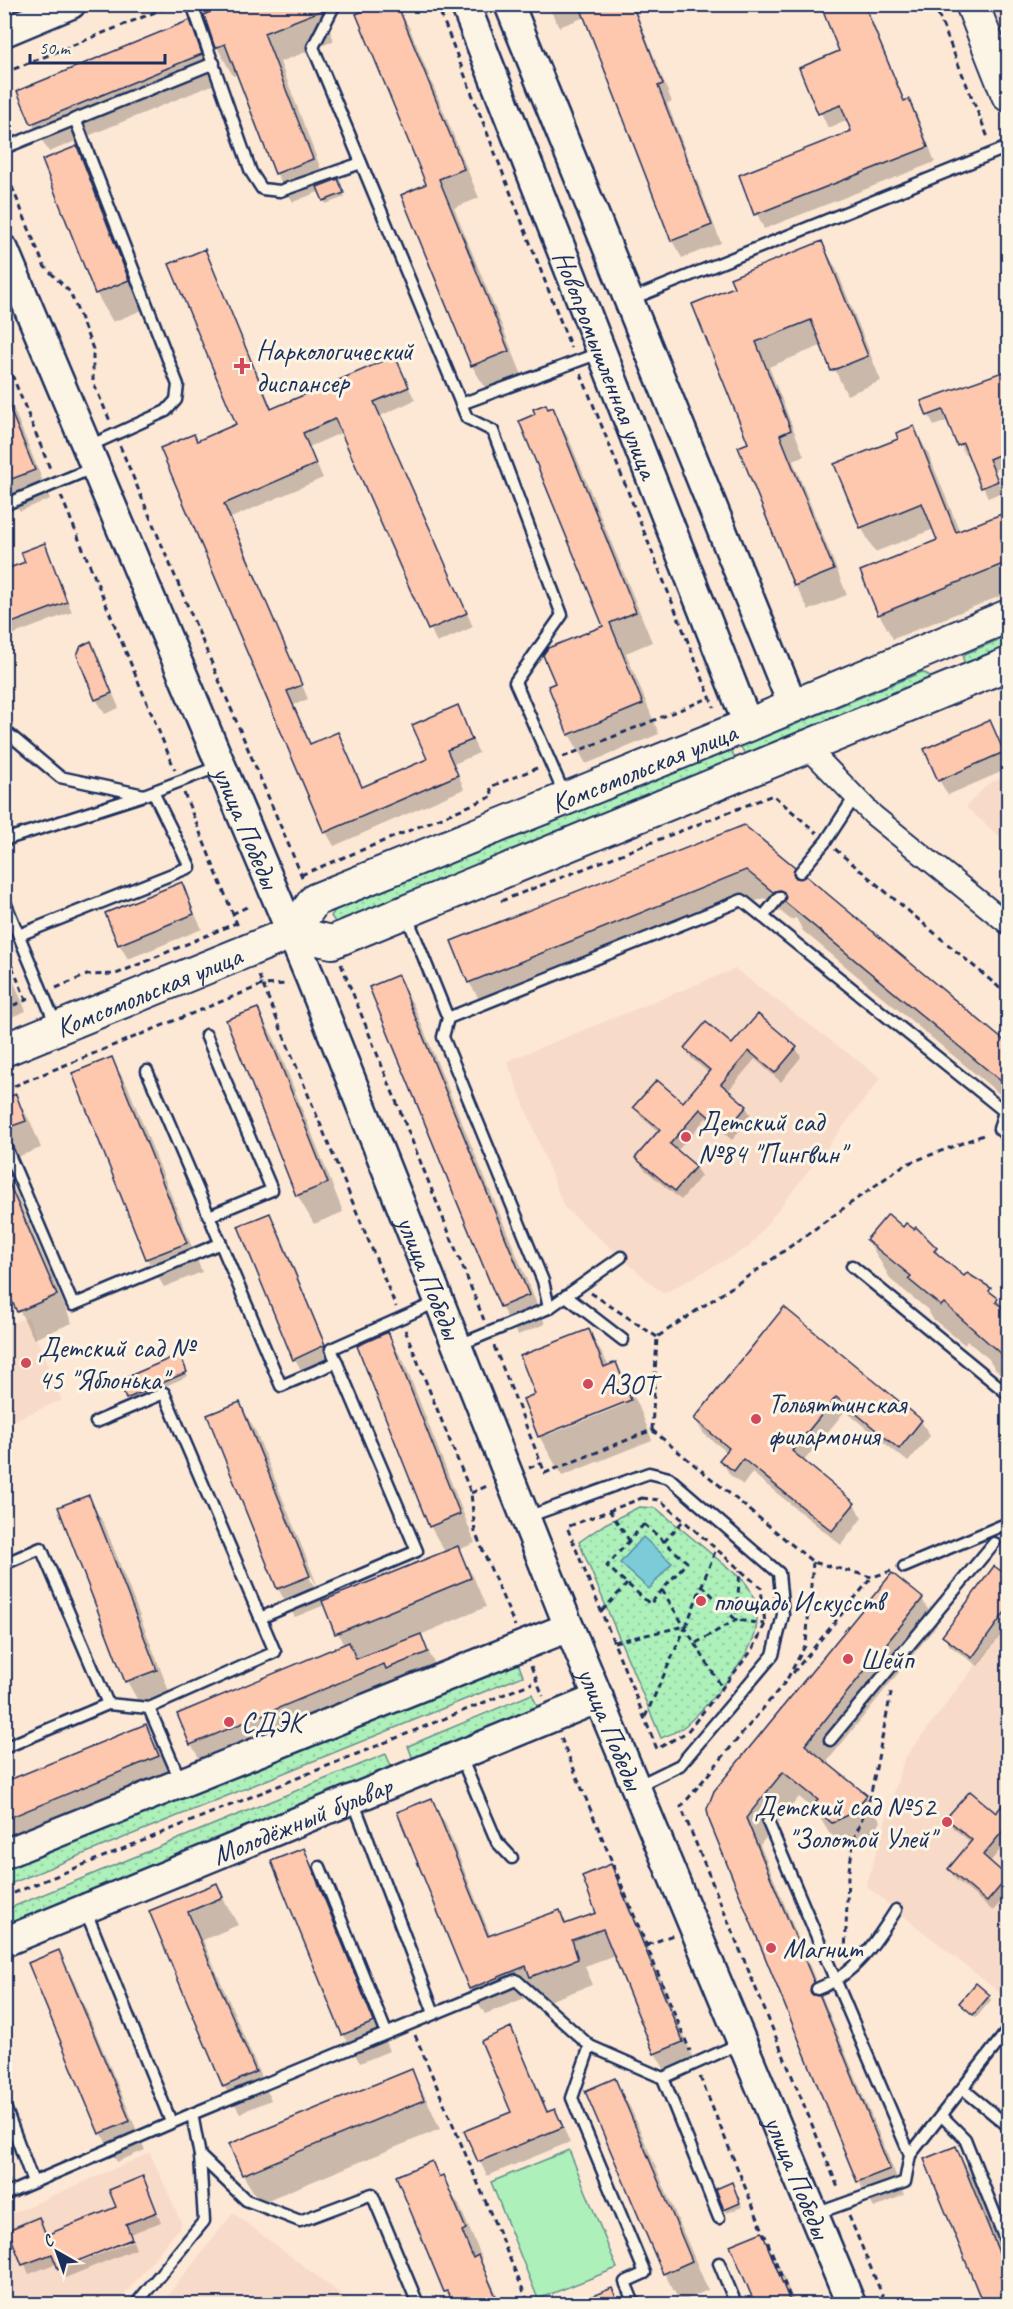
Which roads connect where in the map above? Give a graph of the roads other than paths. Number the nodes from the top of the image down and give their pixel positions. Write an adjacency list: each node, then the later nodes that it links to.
1 (70, 4): 7 (main road)
2 (192, 4): 8 (lane)
3 (335, 4): 13 (lane)
4 (465, 4): 16 (main road, Новопромышленная улица)
5 (509, 4): 15 (main road, Новопромышленная улица)
6 (972, 4): 9 (main road)
7 (4, 32)
8 (214, 63): 10 (lane); 13 (lane)
9 (1008, 94)
10 (75, 119): 12 (lane); 18 (lane)
11 (1008, 147): 15 (lane)
12 (4, 148)
13 (361, 163): 17 (lane)
14 (4, 250): 18 (main road, улица Победы)
15 (629, 300): 24 (main road, Новопромышленная улица)
16 (602, 352): 17 (lane); 25 (main road, Новопромышленная улица)
17 (461, 404): 31 (lane)
18 (91, 457): 19 (lane); 28 (main road, улица Победы)
19 (4, 506)
20 (1008, 616): 21 (main road, Комсомольская улица)
21 (938, 645): 23 (main road); 24 (main road, Комсомольская улица)
22 (1008, 664): 23 (main road, Комсомольская улица)
23 (956, 686): 27 (main road, Комсомольская улица)
24 (793, 706): 25 (main road, Комсомольская улица)
25 (748, 725): 31 (main road, Комсомольская улица)
26 (4, 730): 29 (lane)
27 (808, 748): 30 (street); 36 (main road, Комсомольская улица)
28 (221, 766): 29 (lane); 39 (main road, улица Победы)
29 (149, 794): 32 (lane); 40 (lane)
30 (854, 798): 33 (lane); 38 (street)
31 (566, 799): 39 (main road, Комсомольская улица)
32 (4, 840)
33 (800, 872)
34 (779, 897): 37 (lane)
35 (4, 900): 40 (lane)
36 (405, 912): 39 (main road, Комсомольская улица); 41 (lane)
37 (763, 917): 41 (lane); 46 (lane)
38 (1008, 924)
39 (291, 933): 42 (main road, Комсомольская улица); 54 (main road, улица Победы)
40 (19, 935): 42 (lane)
41 (448, 1018): 55 (lane)
42 (57, 1028): 44 (main road, Комсомольская улица)
43 (206, 1035): 49 (lane)
44 (4, 1050)
45 (147, 1071): 49 (lane)
46 (1006, 1108): 47 (lane)
47 (1008, 1137)
48 (4, 1143): 50 (lane)
49 (209, 1216): 50 (lane)
50 (221, 1243): 58 (lane)
51 (621, 1257): 53 (lane)
52 (852, 1266): 59 (lane)
53 (566, 1296): 55 (lane); 56 (lane)
54 (439, 1301): 57 (main road, улица Победы); 58 (lane)
55 (549, 1308): 57 (lane)
56 (622, 1340)
57 (457, 1346): 61 (main road, улица Победы)
58 (337, 1362): 66 (lane)
59 (1008, 1394)
60 (96, 1422): 66 (lane)
61 (526, 1518): 67 (main road, улица Победы); 75 (lane)
62 (1008, 1523): 65 (lane)
63 (994, 1543): 71 (lane)
64 (4, 1564): 69 (lane)
65 (904, 1567)
66 (260, 1618): 70 (lane)
67 (569, 1627): 68 (main road, улица Победы); 74 (main road)
68 (599, 1698): 73 (main road, Молодёжный бульвар); 75 (main road, улица Победы)
69 (108, 1704): 70 (lane); 72 (lane)
70 (149, 1708): 74 (lane)
71 (830, 1740)
72 (4, 1748)
73 (460, 1755): 79 (lane); 81 (main road, Молодёжный бульвар)
74 (181, 1782): 78 (main road)
75 (637, 1786): 89 (main road, улица Победы)
76 (357, 1811): 86 (lane)
77 (768, 1822): 84 (lane)
78 (4, 1854)
79 (512, 1857)
80 (320, 1867): 88 (lane)
81 (85, 1909): 83 (main road, Молодёжный бульвар); 96 (lane)
82 (896, 1910): 84 (lane)
83 (4, 1942)
84 (836, 1982): 85 (lane); 99 (lane)
85 (817, 1989)
86 (434, 2013): 88 (lane); 90 (lane)
87 (1008, 2030): 92 (lane)
88 (386, 2032): 94 (lane)
89 (742, 2042): 91 (lane); 102 (main road, улица Победы)
90 (590, 2046): 91 (lane); 108 (lane)
91 (663, 2078): 103 (lane)
92 (963, 2089): 95 (lane); 97 (lane)
93 (4, 2104): 100 (lane)
94 (192, 2114): 96 (lane); 98 (lane)
95 (942, 2116): 99 (lane); 104 (lane)
96 (171, 2122): 100 (lane)
97 (1008, 2126)
98 (200, 2156): 106 (lane); 107 (lane)
99 (910, 2156): 102 (lane)
100 (33, 2182): 101 (lane)
101 (4, 2194)
102 (814, 2215): 110 (main road, улица Победы)
103 (719, 2218)
104 (1008, 2247)
105 (719, 2263): 109 (lane)
106 (136, 2304)
107 (418, 2304)
108 (634, 2304)
109 (736, 2304)
110 (851, 2304)

